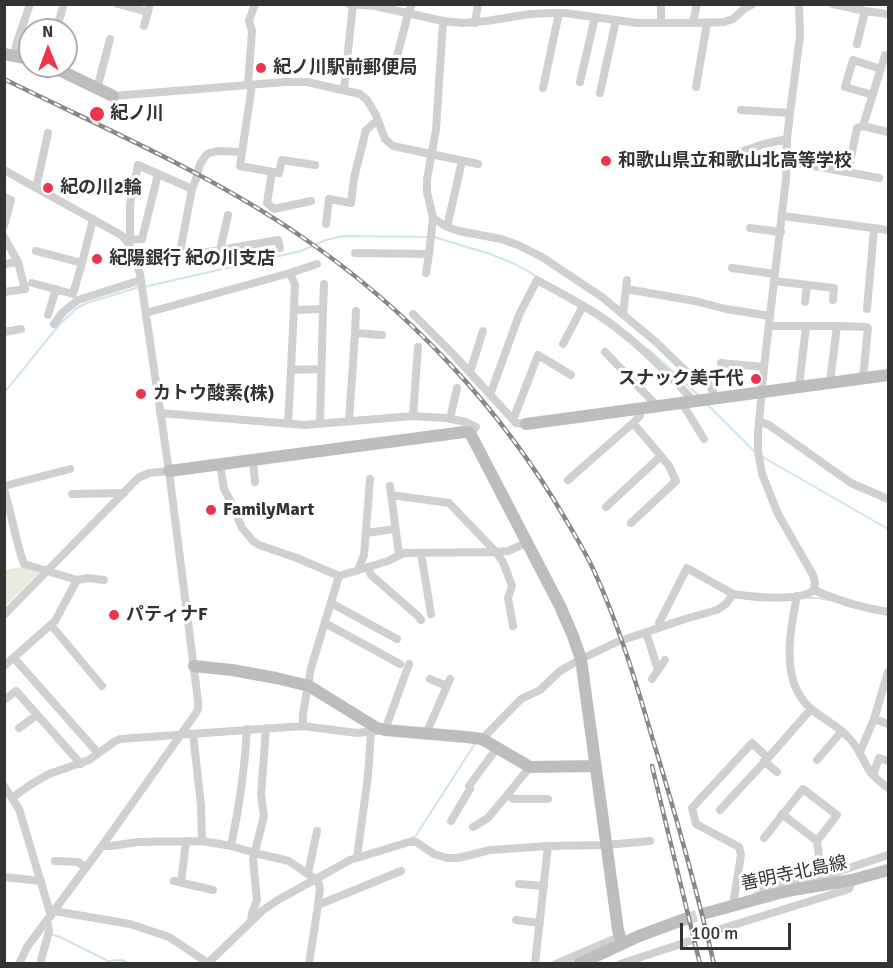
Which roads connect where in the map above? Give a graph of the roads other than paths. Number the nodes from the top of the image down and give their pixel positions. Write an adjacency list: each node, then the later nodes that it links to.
1 (30, 4): 27 (street)
2 (118, 4): 12 (street)
3 (255, 4): 33 (street)
4 (412, 4): 15 (street)
5 (477, 4): 20 (street)
6 (662, 4): 21 (street)
7 (697, 4): 22 (street)
8 (753, 4): 23 (street)
9 (799, 4): 42 (street)
10 (833, 4): 13 (street)
11 (352, 5): 15 (street); 37 (street)
12 (149, 8): 24 (street)
13 (865, 11): 16 (street); 26 (street)
14 (559, 13): 17 (street); 20 (street); 35 (street)
15 (408, 14): 19 (street); 30 (street)
16 (888, 14)
17 (595, 17): 18 (street); 32 (street)
18 (616, 20): 21 (street); 38 (street)
19 (443, 21): 20 (street); 50 (street)
20 (475, 23)
21 (661, 23): 22 (street)
22 (693, 23): 23 (street)
23 (707, 23): 34 (street)
24 (144, 26)
25 (110, 39): 36 (street)
26 (857, 44)
27 (9, 55)
28 (885, 55): 29 (street)
29 (881, 69): 39 (street); 39 (street)
30 (393, 72)
31 (75, 78): 36 (street)
32 (580, 82)
33 (250, 85): 37 (street); 40 (street); 48 (street)
34 (696, 87)
35 (543, 88)
36 (97, 89): 40 (street)
37 (344, 89): 43 (street)
38 (600, 93)
39 (873, 94): 44 (street)
40 (113, 96)
41 (741, 110): 42 (street)
42 (789, 113): 47 (street)
43 (378, 120): 50 (street); 71 (street)
44 (863, 126): 45 (street); 57 (street)
45 (888, 132)
46 (48, 133): 61 (street)
47 (787, 139): 49 (street); 52 (street)
48 (242, 152): 56 (street); 62 (street)
49 (740, 152)
50 (431, 155): 51 (street); 68 (street)
51 (462, 161): 53 (street); 72 (street)
52 (787, 161): 57 (street); 67 (street)
53 (478, 164)
54 (315, 165): 56 (street)
55 (4, 170): 61 (street)
56 (272, 172): 65 (street)
57 (848, 172): 59 (street)
58 (158, 174): 62 (street); 63 (street); 78 (street)
59 (879, 178)
60 (87, 182): 63 (street)
61 (36, 188): 69 (street)
62 (192, 189): 84 (street)
63 (132, 191): 78 (street)
64 (4, 197): 70 (street)
65 (311, 201)
66 (228, 215): 80 (street)
67 (783, 216): 74 (street); 76 (street)
68 (433, 218): 72 (street); 83 (street)
69 (93, 219): 78 (street); 87 (street)
70 (5, 224)
71 (326, 224)
72 (447, 227): 109 (street)
73 (750, 228): 76 (street)
74 (874, 229): 75 (street); 104 (street)
75 (888, 230)
76 (781, 232): 93 (street)
77 (4, 237): 85 (street)
78 (128, 240): 86 (street)
79 (280, 248): 80 (street)
80 (220, 250): 84 (street)
81 (36, 251): 87 (street)
82 (355, 253): 83 (street)
83 (429, 254): 92 (street)
84 (179, 257): 86 (street)
85 (18, 262): 88 (street); 99 (street)
86 (137, 262): 95 (street)
87 (82, 263): 98 (street)
88 (4, 264)
89 (317, 264): 91 (street)
90 (732, 268): 93 (street)
91 (290, 273): 105 (street); 107 (street)
92 (426, 273)
93 (775, 278): 97 (street); 111 (street)
94 (32, 283): 98 (street)
95 (141, 284): 107 (street); 112 (street)
96 (324, 284): 103 (street)
97 (807, 285): 100 (street); 101 (street)
98 (56, 289): 110 (street)
99 (4, 292)
100 (833, 300)
101 (805, 302)
102 (583, 306): 121 (street); 136 (street); 137 (street)
103 (323, 309): 105 (street); 126 (street)
104 (867, 309)
105 (294, 310): 127 (street)
106 (356, 310): 119 (street)
107 (146, 314): 140 (street)
108 (413, 314): 128 (street)
109 (623, 314): 111 (street); 137 (street)
110 (48, 315)
111 (770, 316): 113 (street)
112 (54, 324)
113 (769, 326): 114 (street); 125 (street)
114 (806, 326): 115 (street); 133 (street)
115 (837, 326): 131 (street); 132 (street)
116 (21, 330): 118 (street)
117 (483, 331): 128 (street)
118 (4, 332)
119 (355, 333): 120 (street); 144 (street)
120 (382, 335)
121 (563, 344)
122 (418, 347): 141 (street)
123 (605, 352): 138 (street)
124 (721, 363): 125 (street)
125 (764, 367): 135 (street)
126 (321, 369): 127 (street); 147 (street)
127 (291, 370): 146 (street)
128 (470, 372): 136 (street)
129 (571, 375): 143 (street)
130 (888, 375): 131 (street)
131 (863, 378): 132 (street)
132 (830, 382): 133 (street)
133 (799, 387): 135 (street)
134 (458, 388): 142 (street)
135 (762, 393): 137 (street); 145 (street)
136 (490, 395): 143 (street)
137 (700, 401): 138 (street); 151 (street)
138 (658, 407): 139 (street)
139 (639, 409): 148 (street); 149 (street)
140 (160, 413): 146 (street); 156 (street)
141 (413, 416): 142 (street); 144 (street)
142 (450, 419): 150 (street)
143 (513, 420): 149 (street)
144 (349, 421): 147 (street)
145 (759, 421): 163 (street); 178 (street)
146 (288, 423): 147 (street)
147 (320, 423)
148 (633, 423): 152 (street); 158 (street)
149 (526, 424)
150 (470, 433): 153 (street); 168 (street)
151 (704, 439)
152 (661, 456): 164 (street); 165 (street)
153 (253, 461): 154 (street); 159 (street)
154 (220, 465): 156 (street); 175 (street)
155 (70, 469): 160 (street)
156 (169, 471): 161 (street); 198 (street)
157 (370, 479): 167 (street)
158 (568, 480)
159 (255, 482)
160 (4, 488): 174 (street)
161 (124, 493): 162 (street); 174 (street)
162 (72, 494)
163 (888, 499)
164 (606, 507)
165 (631, 523)
166 (395, 529): 167 (street); 169 (street); 171 (street)
167 (366, 533): 173 (street)
168 (526, 543): 169 (street); 194 (street)
169 (496, 552): 170 (street); 189 (street)
170 (421, 553): 171 (street); 183 (street)
171 (399, 555): 172 (street)
172 (368, 567): 173 (street); 185 (street)
173 (358, 570): 175 (street)
174 (47, 572): 176 (street); 184 (street)
175 (339, 576): 181 (street)
176 (77, 580): 177 (street); 187 (street)
177 (104, 580)
178 (814, 590): 180 (street); 182 (street)
179 (733, 594): 180 (street); 188 (street); 188 (street)
180 (796, 598): 206 (street)
181 (331, 603): 186 (street); 191 (street)
182 (888, 612)
183 (431, 614)
184 (4, 615)
185 (421, 620)
186 (325, 623): 203 (street); 214 (street)
187 (51, 625): 195 (street); 204 (street)
188 (660, 625): 190 (street)
189 (513, 626)
190 (646, 632): 192 (street); 199 (street)
191 (397, 639)
192 (626, 639)
193 (617, 642): 194 (street)
194 (580, 656): 220 (street); 228 (street)
195 (14, 658): 197 (street); 223 (street)
196 (664, 660): 199 (street)
197 (4, 666)
198 (194, 666): 203 (street); 219 (street)
199 (658, 670): 202 (street)
200 (888, 672): 208 (street)
201 (430, 679): 217 (street)
202 (652, 679)
203 (309, 686): 210 (street); 214 (street)
204 (102, 687)
205 (4, 700): 207 (street)
206 (811, 709): 215 (street); 224 (street)
207 (37, 714): 211 (street); 227 (street)
208 (874, 719): 209 (street); 222 (street)
209 (888, 724)
210 (303, 726): 212 (street); 216 (street)
211 (19, 728)
212 (266, 728): 213 (street); 251 (street)
213 (247, 729): 218 (street); 248 (street)
214 (385, 730): 216 (street); 217 (street)
215 (842, 731): 222 (street); 225 (street)
216 (371, 732): 253 (street)
217 (426, 734): 220 (street)
218 (193, 735): 219 (street); 243 (street)
219 (179, 736): 223 (street); 247 (street)
220 (480, 739): 221 (street)
221 (497, 748): 229 (street); 239 (street)
222 (860, 752): 231 (street)
223 (98, 753): 227 (street)
224 (766, 759): 230 (street); 237 (street); 268 (street)
225 (817, 760)
226 (888, 761): 231 (street)
227 (81, 764): 235 (street)
228 (595, 766): 229 (street); 250 (street)
229 (530, 767): 234 (street)
230 (777, 772)
231 (873, 775): 233 (street)
232 (4, 786): 235 (street)
233 (888, 788)
234 (507, 795): 236 (street); 240 (street)
235 (13, 797): 262 (street)
236 (548, 799)
237 (720, 810)
238 (782, 814): 242 (street); 245 (street); 245 (street)
239 (451, 821)
240 (473, 827)
241 (317, 831): 258 (street)
242 (764, 838)
243 (202, 841): 246 (street); 248 (street)
244 (650, 841): 250 (street)
245 (817, 841): 260 (street)
246 (186, 842): 247 (street); 265 (street)
247 (102, 846): 255 (street)
248 (231, 846): 251 (street)
249 (548, 846): 250 (street); 253 (street); 264 (street)
250 (606, 846): 276 (street)
251 (255, 854): 258 (street); 270 (street)
252 (888, 855): 260 (street)
253 (357, 857): 258 (street)
254 (55, 861): 255 (street)
255 (86, 867): 274 (street)
256 (888, 870): 261 (street, 善明寺北島線)
257 (401, 871): 267 (street)
258 (312, 876): 267 (street); 270 (street)
259 (4, 877): 262 (street)
260 (812, 878): 266 (street)
261 (852, 880): 266 (street, 善明寺北島線); 275 (street)
262 (41, 881): 274 (street)
263 (519, 884): 264 (street)
264 (543, 886): 273 (street)
265 (213, 890)
266 (751, 900): 268 (street, 善明寺北島線)
267 (318, 905): 281 (street)
268 (733, 905): 269 (street, 善明寺北島線)
269 (706, 913)
270 (251, 917): 278 (street)
271 (685, 919): 276 (street)
272 (516, 920): 273 (street)
273 (540, 922): 282 (street)
274 (50, 923): 278 (street); 279 (street); 280 (street)
275 (711, 932)
276 (620, 940): 283 (street); 284 (street)
277 (690, 941): 285 (street)
278 (206, 962)
279 (19, 963)
280 (40, 963)
281 (309, 963)
282 (536, 963)
283 (556, 963)
284 (579, 963)
285 (620, 963)

